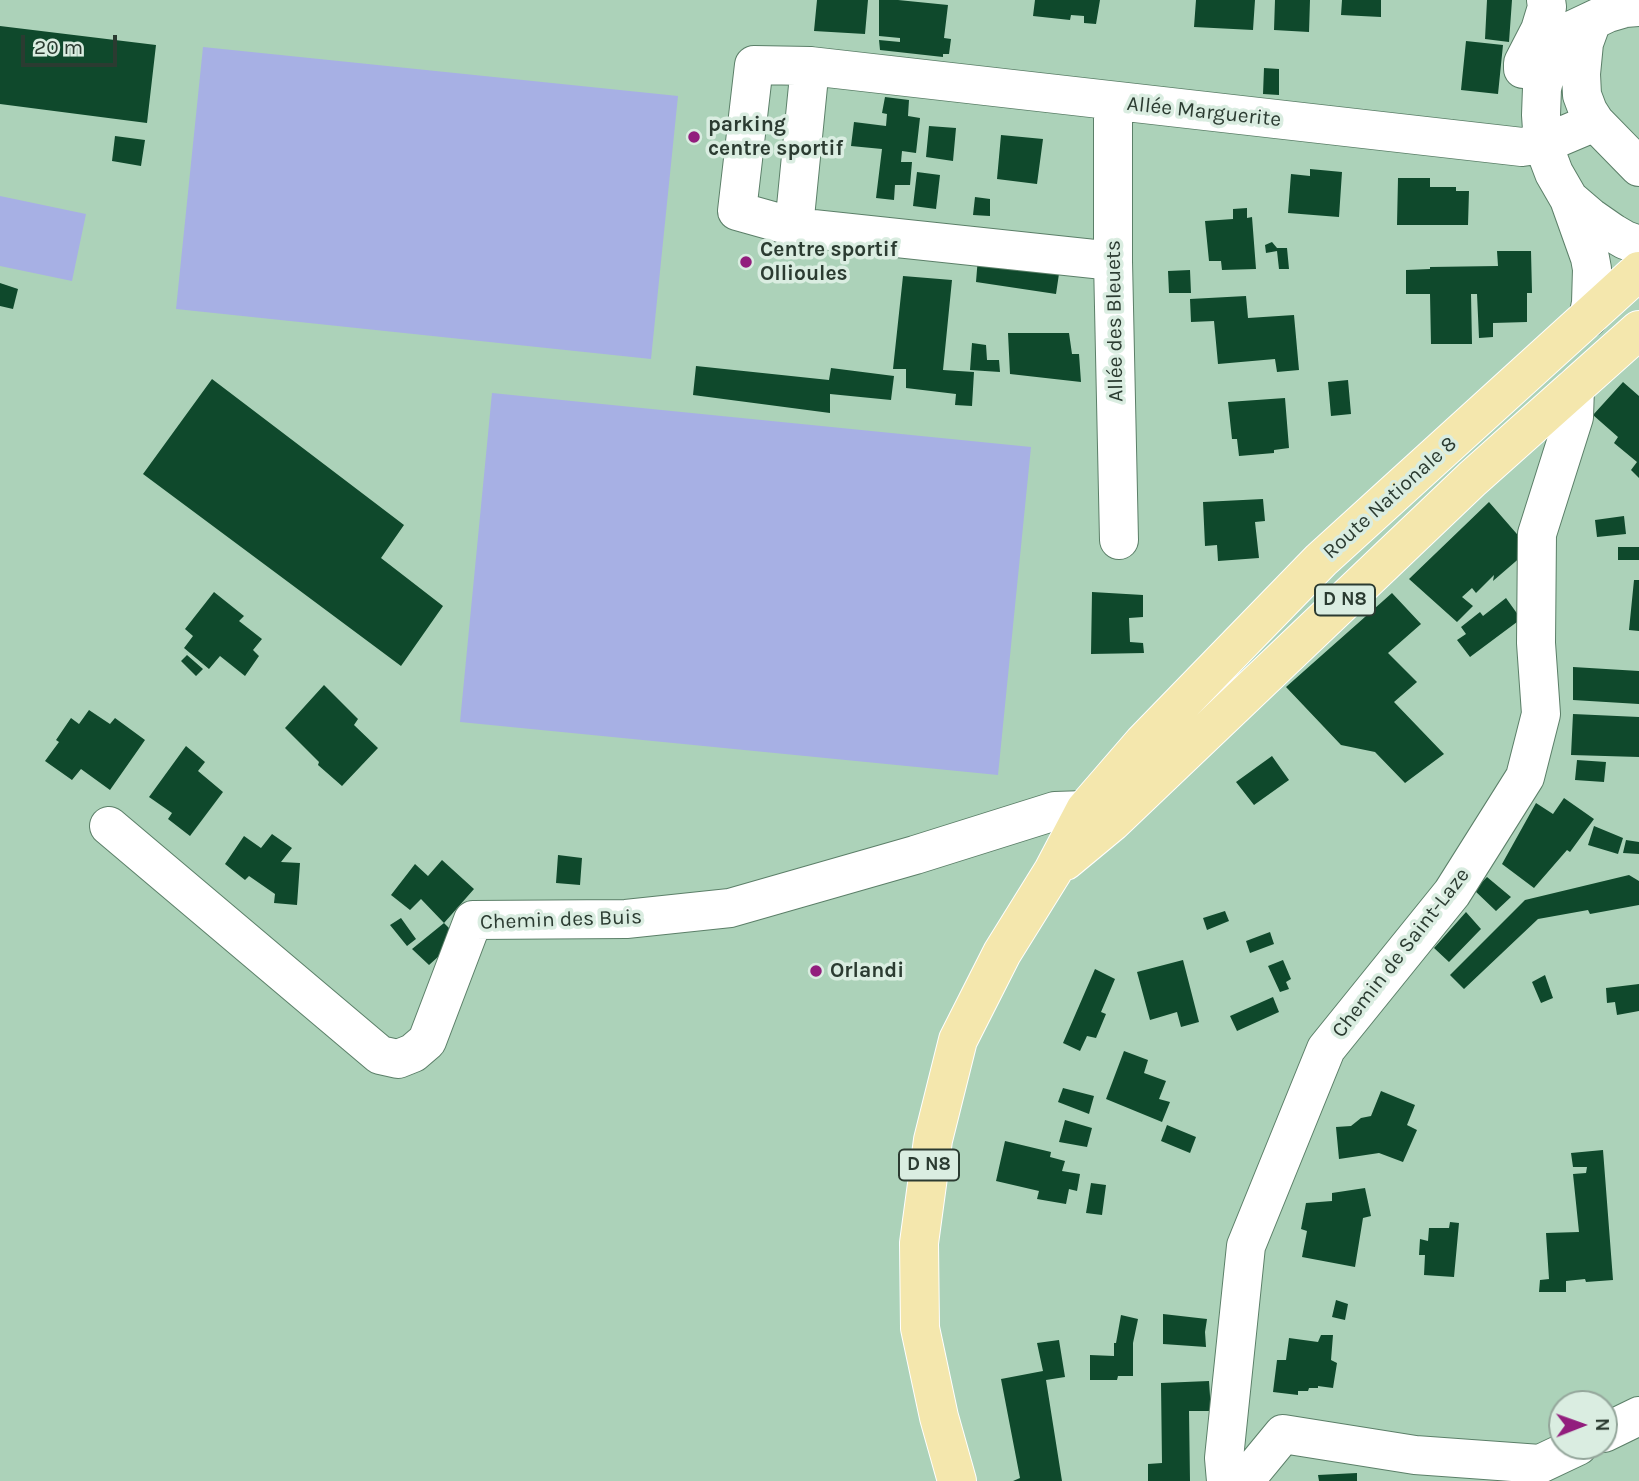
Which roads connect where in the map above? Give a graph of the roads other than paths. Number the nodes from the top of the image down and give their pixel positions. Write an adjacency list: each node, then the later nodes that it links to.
1 (1546, 0): 7 (street)
2 (1639, 7): 3 (street)
3 (1588, 11): 6 (street); 7 (street)
4 (810, 66): 5 (street, Allée Marguerite); 10 (street); 10 (street, Allée Marguerite)
5 (1113, 102): 7 (street, Allée Marguerite); 12 (street, Allée des Bleuets)
6 (1595, 122): 7 (street, Allée Marguerite); 8 (street)
7 (1542, 130): 9 (street)
8 (1639, 167)
9 (1569, 199): 11 (street); 14 (street)
10 (794, 227): 12 (street)
11 (1639, 245)
12 (1113, 261): 17 (street, Allée des Bleuets)
13 (1639, 271): 14 (main road, Route Nationale 8 / D N8)
14 (1588, 318): 18 (main road, Route Nationale 8 / D N8)
15 (1639, 330): 16 (main road, Route Nationale 8 / D N8)
16 (1575, 387): 20 (main road, Route Nationale 8 / D N8); 26 (street, Chemin de Saint-Laze)
17 (1119, 540)
18 (1085, 810): 19 (street, Chemin des Buis); 20 (main road, Route Nationale 8 / D N8)
19 (109, 826)
20 (1053, 871): 25 (main road, Route Nationale 8 / D N8)
21 (1639, 1416): 22 (street)
22 (1618, 1426)
23 (1548, 1460): 24 (street)
24 (1415, 1468): 27 (street)
25 (957, 1481)
26 (1226, 1481)
27 (1250, 1481)

